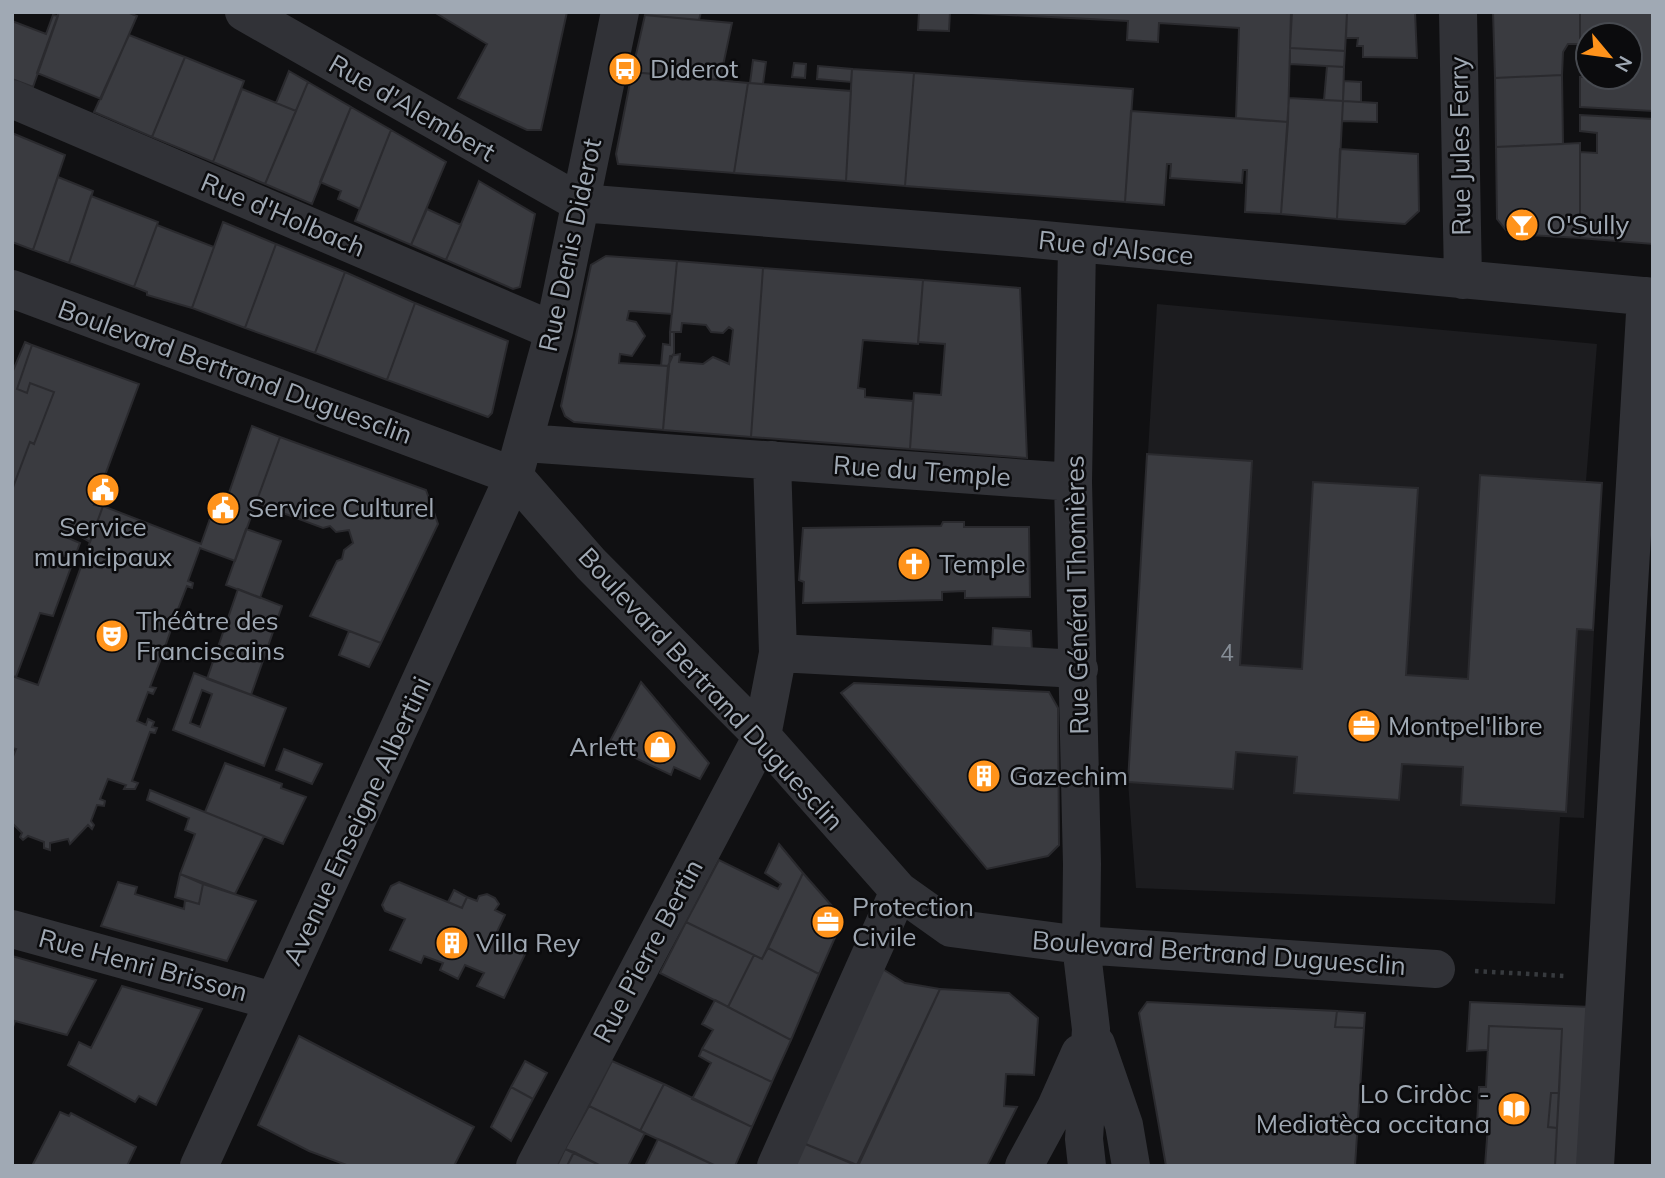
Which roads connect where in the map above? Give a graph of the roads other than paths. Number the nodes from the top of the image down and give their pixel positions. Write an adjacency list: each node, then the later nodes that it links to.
1 (244, 12): 5 (street, Rue d'Alembert)
2 (620, 12): 5 (street, Rue Denis Diderot)
3 (1458, 12): 7 (street, Rue Jules Ferry)
4 (12, 99): 10 (street, Rue d'Holbach)
5 (580, 203): 6 (street, Rue d'Alsace); 10 (street, Rue Denis Diderot)
6 (1077, 245): 7 (street, Rue d'Alsace); 13 (street, Rue Général Thomières)
7 (1463, 280): 9 (street, Rue d'Alsace)
8 (12, 289): 11 (street, Boulevard Bertrand Duguesclin)
9 (1649, 297): 29 (street)
10 (554, 331): 11 (street, Rue Denis Diderot)
11 (519, 460): 12 (street, Rue du Temple); 16 (street, Boulevard Bertrand Duguesclin); 21 (street, Avenue Enseigne Albertini)
12 (772, 460): 13 (street, Rue du Temple); 14 (street)
13 (1073, 482): 15 (street, Rue Général Thomières)
14 (778, 653): 15 (street); 16 (street)
15 (1079, 669): 19 (street, Rue Général Thomières)
16 (762, 736): 17 (street, Boulevard Bertrand Duguesclin); 24 (street, Rue Pierre Bertin)
17 (899, 891): 19 (street, Boulevard Bertrand Duguesclin); 25 (street)
18 (12, 929): 21 (street, Rue Henri Brisson)
19 (1081, 945): 20 (street, Boulevard Bertrand Duguesclin); 22 (street, Rue Général Thomières)
20 (1436, 969)
21 (273, 1001): 23 (street, Avenue Enseigne Albertini)
22 (1091, 1029): 26 (street); 27 (street); 28 (street)
23 (199, 1166)
24 (535, 1166)
25 (776, 1166)
26 (1024, 1166)
27 (1087, 1166)
28 (1131, 1166)
29 (1595, 1166)

